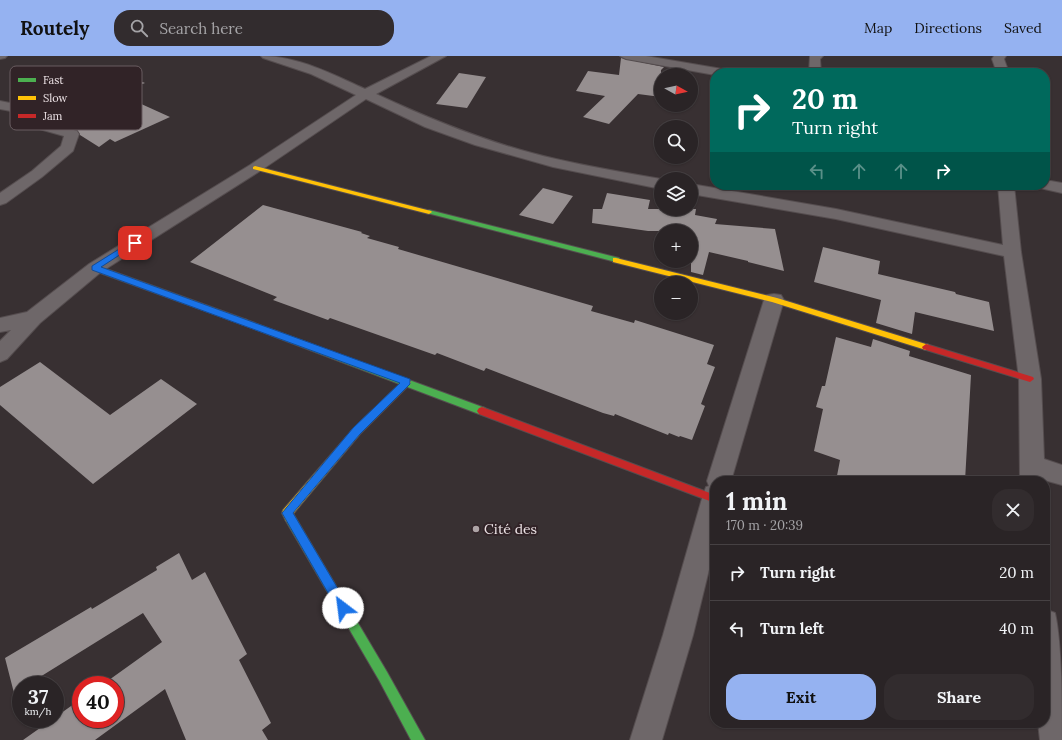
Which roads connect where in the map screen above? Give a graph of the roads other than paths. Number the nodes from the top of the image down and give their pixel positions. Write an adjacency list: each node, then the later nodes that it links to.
1 (267, 56): 9 (street)
2 (440, 56): 9 (street)
3 (626, 56): 8 (street)
4 (817, 56): 6 (street)
5 (1000, 56): 7 (street)
6 (815, 68)
7 (1001, 68)
8 (710, 71)
9 (364, 95): 13 (street); 14 (street)
10 (0, 105): 11 (street)
11 (10, 107)
12 (58, 130): 19 (street)
13 (255, 168): 21 (street); 22 (street)
14 (654, 183)
15 (1050, 186): 16 (street)
16 (1062, 188)
17 (698, 190): 20 (street)
18 (1006, 190): 20 (street)
19 (0, 200)
20 (1012, 252): 26 (street)
21 (95, 268): 23 (street); 27 (street)
22 (774, 300): 26 (street); 30 (street)
23 (33, 318): 24 (street); 25 (street)
24 (0, 325)
25 (0, 354)
26 (1030, 379): 28 (street)
27 (407, 382): 31 (street); 34 (street)
28 (1031, 474): 29 (street)
29 (1062, 475)
30 (721, 476)
31 (710, 490)
32 (710, 515): 35 (street)
33 (1050, 676): 36 (street)
34 (418, 740)
35 (646, 740)
36 (1056, 740)

